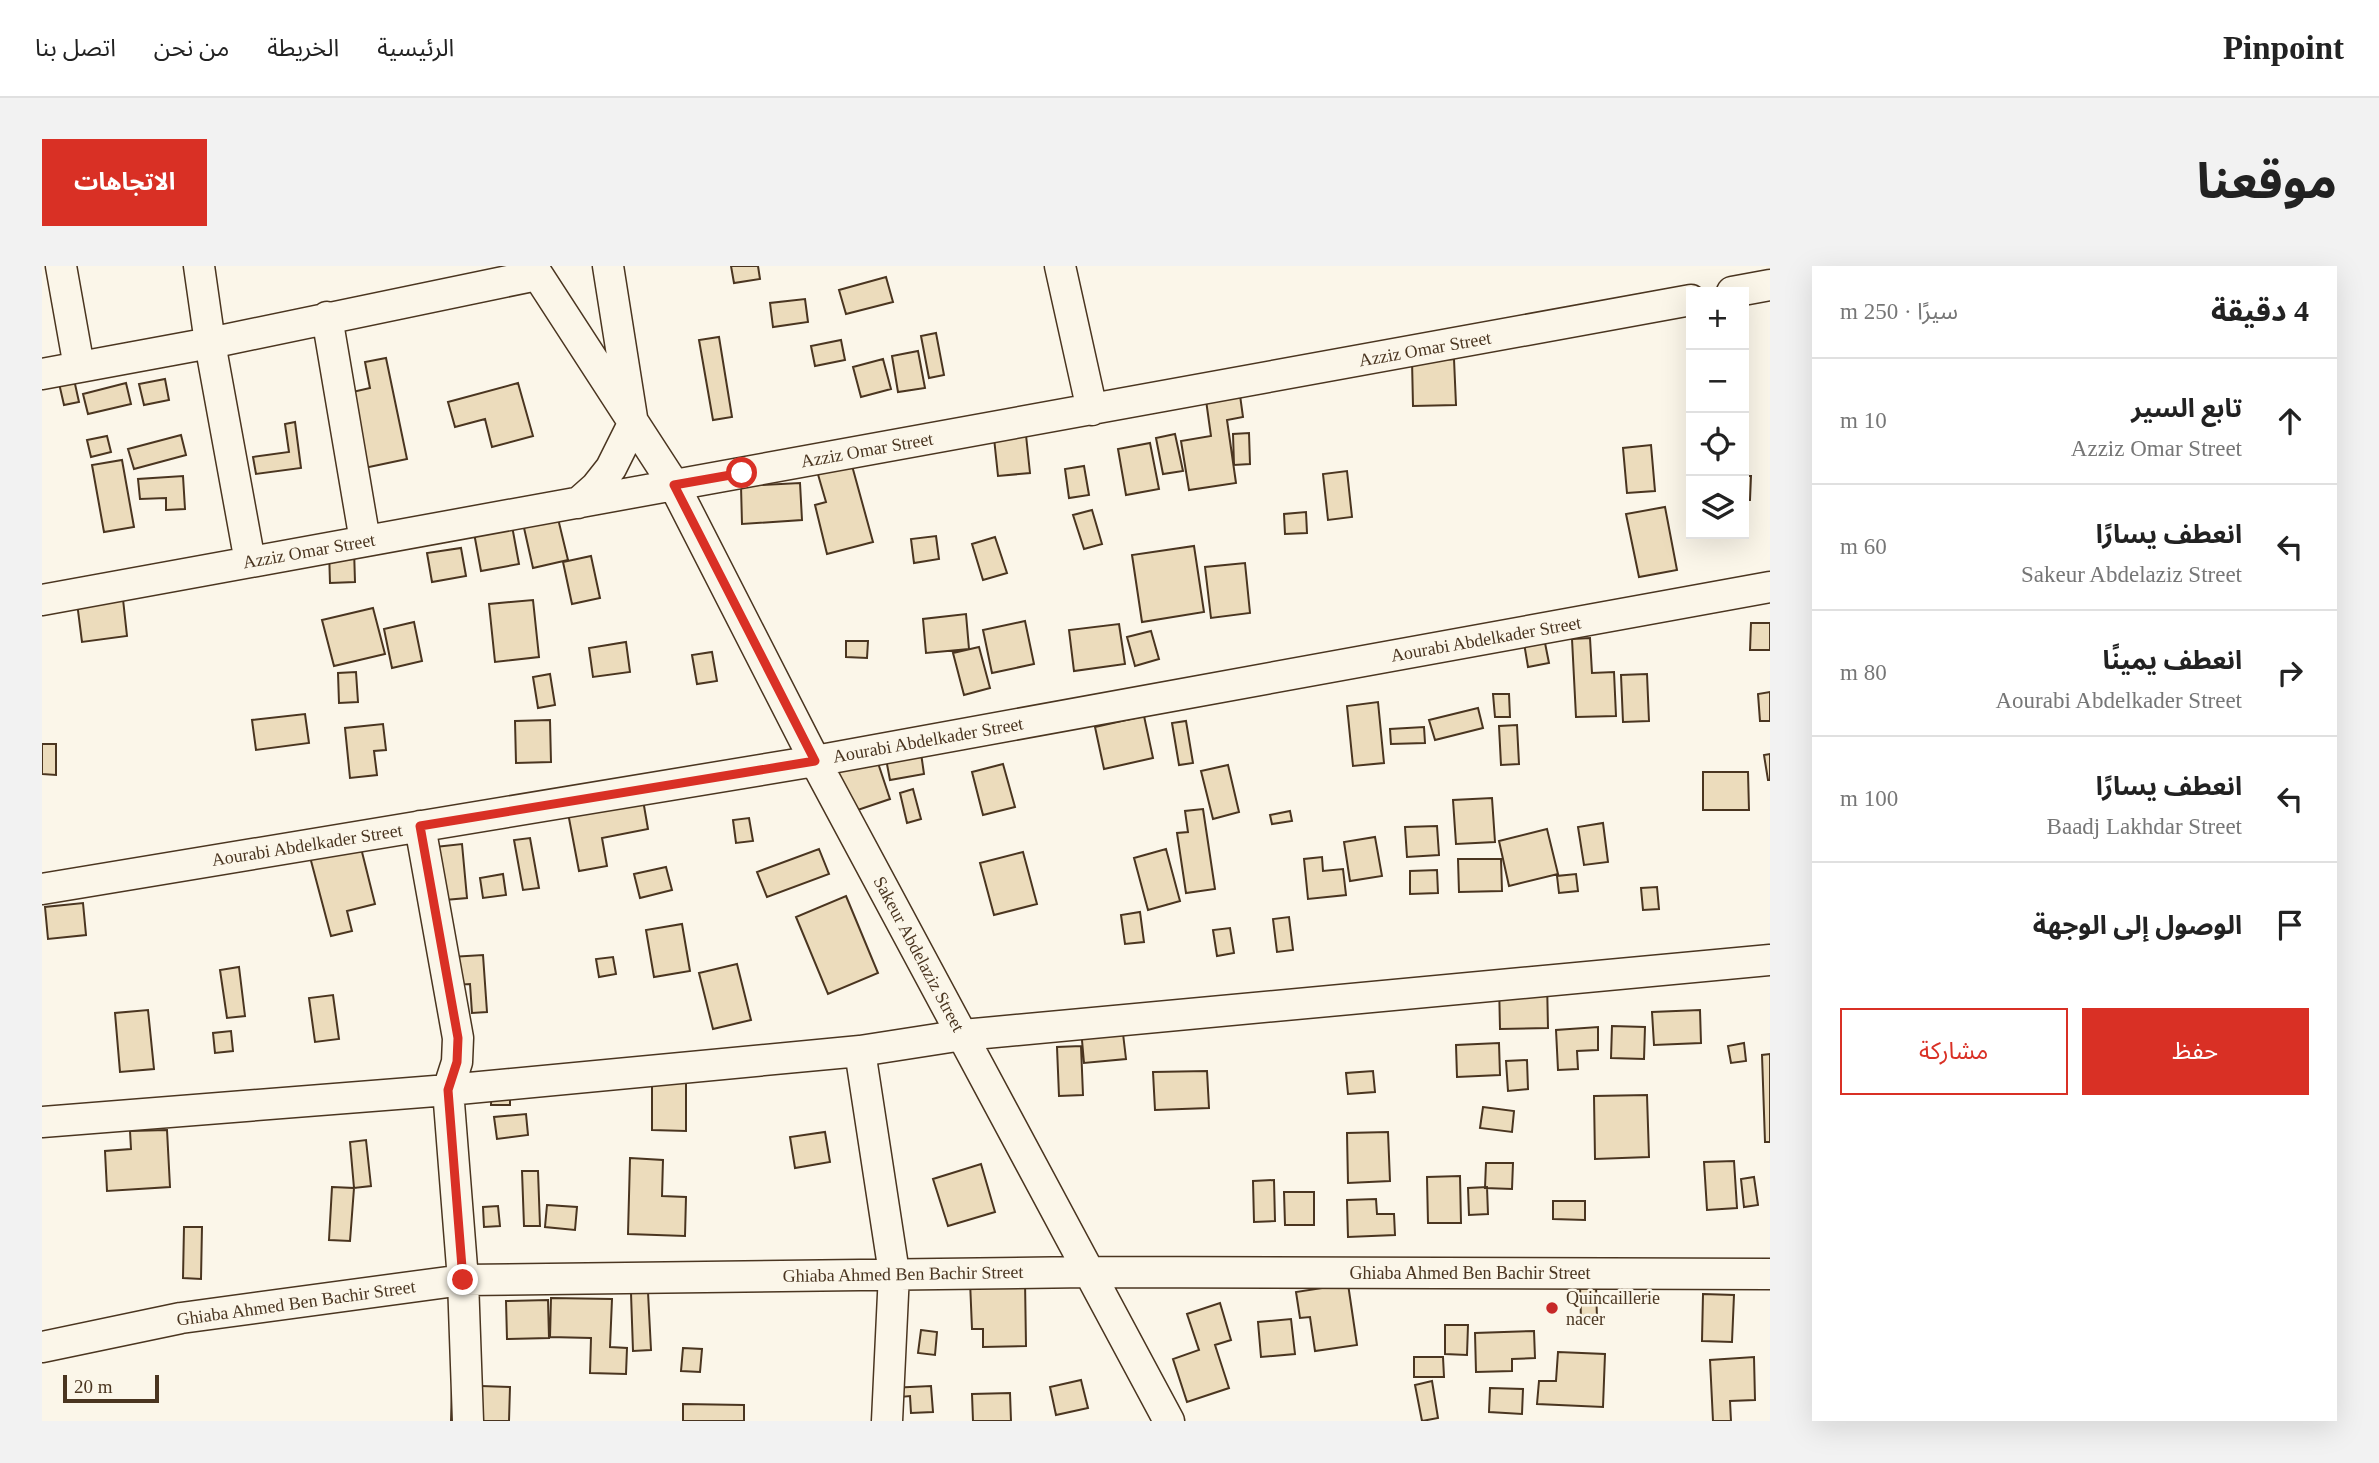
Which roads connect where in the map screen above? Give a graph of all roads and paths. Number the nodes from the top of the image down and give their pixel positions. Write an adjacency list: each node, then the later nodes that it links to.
1 (61, 266): 11 (street)
2 (199, 266): 10 (street)
3 (608, 266): 14 (street)
4 (1060, 266): 13 (street)
5 (535, 270): 9 (street); 14 (street, Sakeur Abdelaziz Street)
6 (1770, 285): 7 (street)
7 (1749, 289)
8 (1686, 301): 13 (street, Azziz Omar Street)
9 (327, 317): 10 (street); 17 (street)
10 (210, 343): 11 (street); 18 (street)
11 (79, 367): 12 (street)
12 (42, 374)
13 (1092, 410): 15 (street, Azziz Omar Street)
14 (633, 424): 15 (street, Sakeur Abdelaziz Street); 16 (street)
15 (674, 485): 16 (street, Azziz Omar Street); 21 (street, Sakeur Abdelaziz Street)
16 (578, 503): 17 (street, Azziz Omar Street)
17 (365, 541): 18 (street, Azziz Omar Street)
18 (250, 562): 20 (street, Azziz Omar Street)
19 (1770, 587): 21 (street, Aourabi Abdelkader Street)
20 (42, 600)
21 (815, 761): 22 (street, Aourabi Abdelkader Street); 25 (street, Sakeur Abdelaziz Street)
22 (420, 826): 23 (street, Aourabi Abdelkader Street); 27 (street)
23 (42, 889)
24 (1770, 960): 25 (street)
25 (963, 1035): 26 (street); 29 (street, Sakeur Abdelaziz Street)
26 (860, 1051): 27 (street); 30 (street)
27 (448, 1090): 28 (street); 32 (street)
28 (42, 1122)
29 (1089, 1272): 30 (street, Ghiaba Ahmed Ben Bachir Street); 31 (street, Ghiaba Ahmed Ben Bachir Street); 36 (street, Sakeur Abdelaziz Street)
30 (894, 1273): 32 (street, Ghiaba Ahmed Ben Bachir Street); 35 (street)
31 (1770, 1274)
32 (463, 1280): 33 (street, Ghiaba Ahmed Ben Bachir Street); 34 (street)
33 (42, 1347)
34 (468, 1421)
35 (887, 1421)
36 (1169, 1421)

